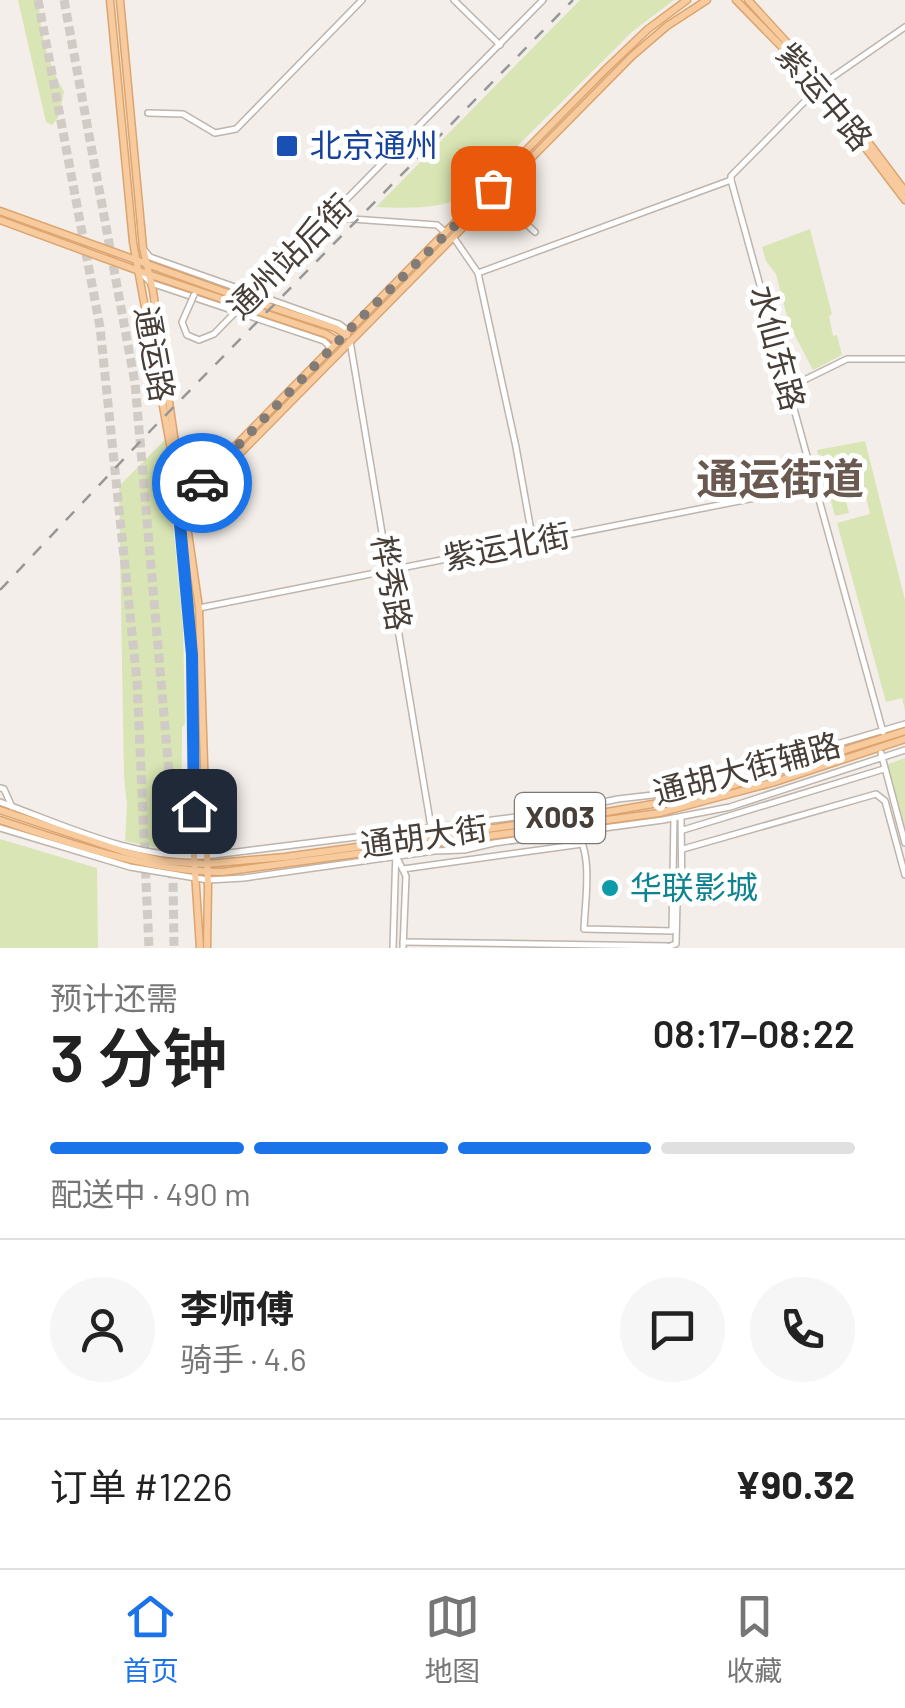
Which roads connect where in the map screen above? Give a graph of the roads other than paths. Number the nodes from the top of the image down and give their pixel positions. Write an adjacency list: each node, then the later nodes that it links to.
1 (110, 0): 24 (main road, 通运路)
2 (120, 0): 23 (main road, 通运路)
3 (362, 0): 13 (street)
4 (454, 0): 11 (street)
5 (543, 0): 11 (street, 通州站后街)
6 (686, 0): 22 (main road)
7 (707, 0): 16 (main road)
8 (736, 0): 12 (main road, 紫运中路)
9 (748, 0): 12 (main road, 紫运中路)
10 (905, 27): 12 (street)
11 (500, 45): 29 (street, 通州站后街, bridge)
12 (822, 84): 14 (street); 15 (main road, 紫运中路); 17 (main road, 紫运中路)
13 (148, 113)
14 (731, 180): 27 (street); 34 (street, 水仙东路)
15 (905, 191)
16 (494, 195): 21 (street); 22 (main road)
17 (905, 200)
18 (0, 211): 24 (main road)
19 (338, 218): 22 (street)
20 (0, 220): 26 (main road)
21 (535, 232)
22 (450, 236): 27 (street); 30 (main road)
23 (144, 248): 25 (main road, 通运路); 30 (street)
24 (137, 261): 25 (main road); 26 (main road, 通运路)
25 (146, 264): 28 (main road, 通运路); 30 (main road)
26 (139, 271): 28 (main road); 36 (main road, 通运路)
27 (478, 272): 37 (street)
28 (150, 279): 29 (street); 31 (main road); 36 (main road, 通运路)
29 (194, 296): 32 (street)
30 (348, 335): 31 (main road); 36 (main road); 38 (street, 桦秀路)
31 (337, 342): 32 (main road)
32 (328, 352): 36 (main road)
33 (905, 358): 34 (street)
34 (788, 388): 35 (street, 水仙东路)
35 (815, 486): 37 (street, 紫运北街); 42 (street, 水仙东路)
36 (181, 503): 39 (main road, 通运路); 62 (main road, 通运路)
37 (533, 542): 38 (street, 紫运北街)
38 (390, 570): 39 (street, 紫运北街); 54 (street, 桦秀路)
39 (199, 608): 63 (main road, 通运路)
40 (905, 727): 42 (main road, 通胡大街 / X003)
41 (905, 740): 42 (main road, 通胡大街 / X003)
42 (882, 743): 43 (street, 通胡大街辅路); 44 (street, 水仙东路); 47 (main road, 通胡大街 / X003); 51 (street, 通胡大街辅路); 54 (street, 通胡大街辅路); 63 (main road, 通胡大街 / X003)
43 (905, 750)
44 (884, 768): 56 (street); 58 (street, 水仙东路)
45 (0, 788): 48 (street)
46 (0, 806): 48 (main road, 通胡大街 / X003)
47 (689, 806): 49 (main road, 通胡大街 / X003); 51 (street)
48 (13, 811): 62 (main road, 通胡大街 / X003)
49 (659, 812): 50 (street); 53 (main road, 通胡大街 / X003)
50 (674, 818): 51 (street, 通胡大街辅路); 57 (street, 通胡大街辅路); 59 (street)
51 (684, 818): 56 (street)
52 (0, 820): 62 (main road, 通胡大街 / X003)
53 (572, 824): 57 (street); 61 (main road, 通胡大街 / X003)
54 (431, 826): 63 (street, 通胡大街辅路)
55 (0, 828): 62 (street, 通胡大街辅路)
56 (683, 830): 60 (street)
57 (578, 832): 59 (street); 61 (street, 通胡大街辅路)
58 (905, 843)
59 (582, 844): 64 (street)
60 (683, 849): 65 (street); 67 (street)
61 (396, 853): 63 (main road, 通胡大街 / X003); 64 (street); 70 (street)
62 (196, 868): 63 (main road, 通胡大街 / X003); 63 (street, 通胡大街辅路); 69 (main road, 通运路)
63 (206, 868): 69 (main road, 通运路)
64 (403, 869): 66 (street)
65 (905, 875)
66 (403, 945): 68 (street)
67 (679, 946): 68 (street)
68 (666, 947)
69 (203, 948)
70 (393, 948)

